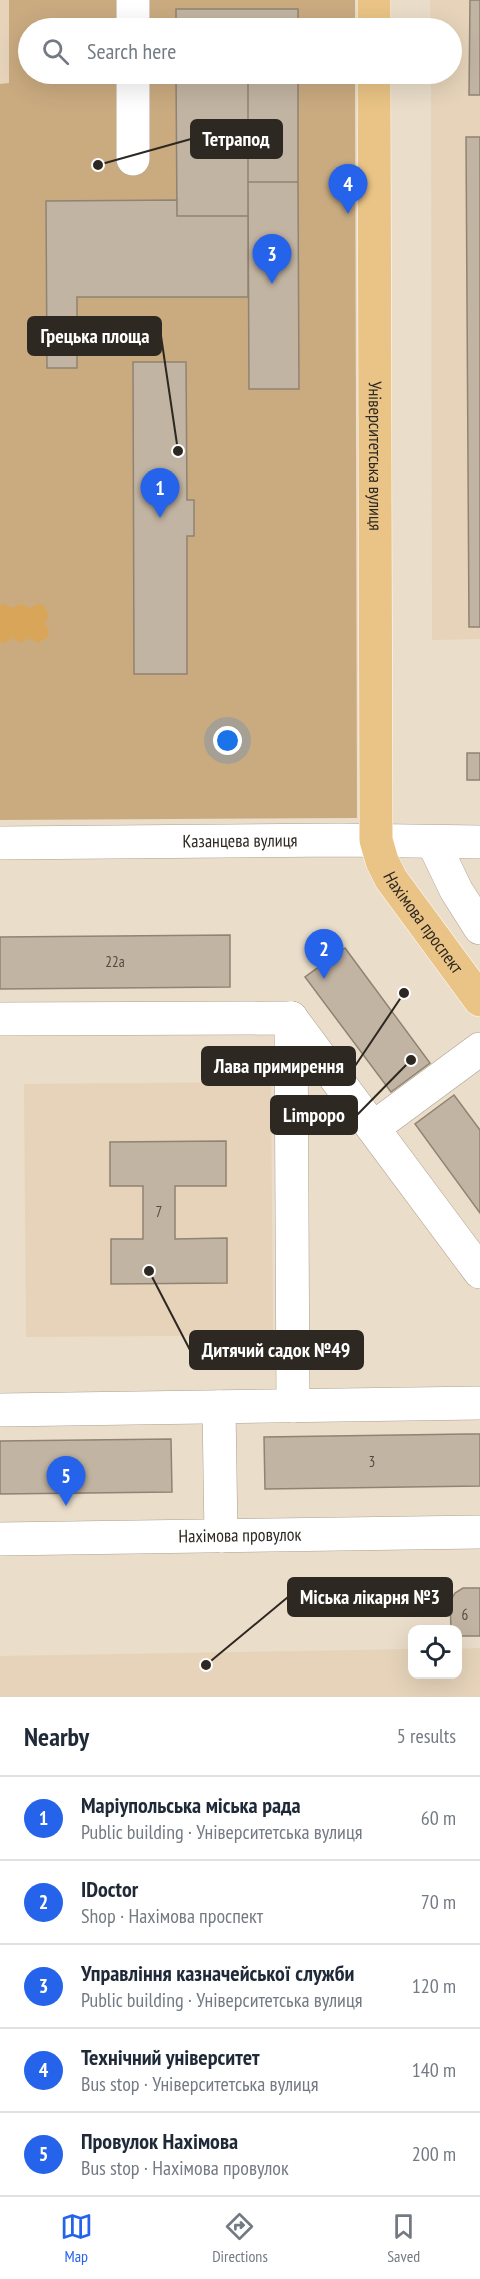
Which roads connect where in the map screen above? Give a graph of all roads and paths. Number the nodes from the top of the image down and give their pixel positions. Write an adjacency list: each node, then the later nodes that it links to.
1 (133, 0): 3 (street)
2 (374, 0): 4 (main road)
3 (133, 18)
4 (374, 18)
5 (133, 84): 7 (street)
6 (374, 84): 8 (main road, Університетська вулиця)
7 (134, 159)
8 (376, 840): 9 (street, Казанцева вулиця); 11 (street, Казанцева вулиця); 13 (main road, Нахімова проспект)
9 (434, 842): 10 (street, Казанцева вулиця); 12 (street)
10 (480, 842)
11 (0, 843)
12 (480, 928)
13 (480, 1000)
14 (291, 1017): 15 (street); 17 (street); 20 (street)
15 (0, 1019)
16 (480, 1049): 17 (street)
17 (373, 1128): 18 (street)
18 (480, 1272)
19 (480, 1403): 20 (street)
20 (293, 1406): 21 (street)
21 (219, 1407): 22 (street); 24 (street)
22 (0, 1410)
23 (480, 1532): 24 (street, Нахімова провулок)
24 (221, 1536): 25 (street, Нахімова провулок)
25 (0, 1539)

